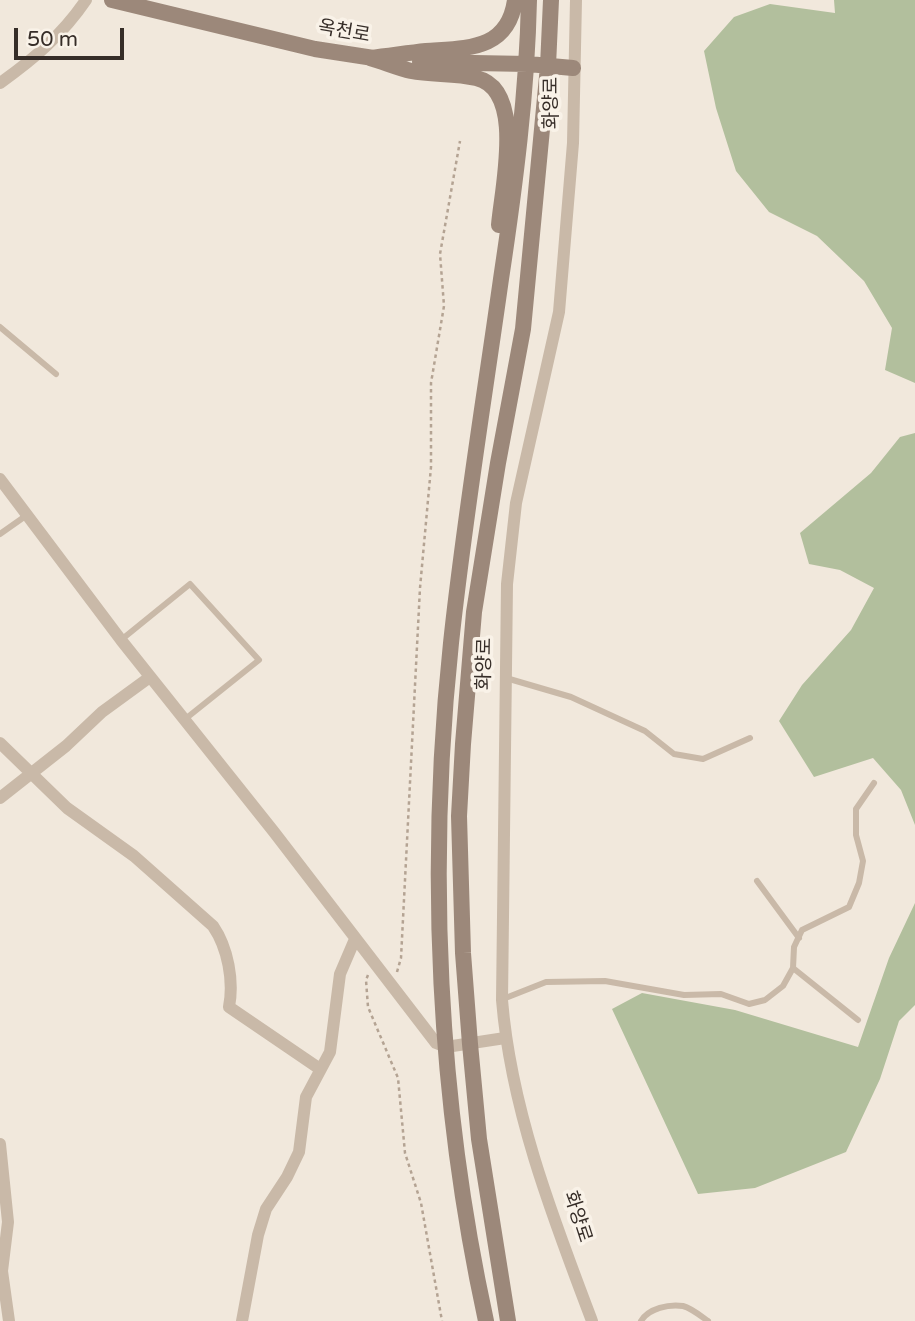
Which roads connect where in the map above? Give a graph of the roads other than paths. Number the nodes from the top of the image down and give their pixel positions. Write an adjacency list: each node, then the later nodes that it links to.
1 (86, 0): 11 (street)
2 (113, 0): 7 (main road, 옥천로)
3 (515, 0): 7 (main road)
4 (529, 0): 8 (main road, 화양로)
5 (551, 0): 9 (main road, 화양로)
6 (576, 0): 10 (street, 화양로)
7 (370, 58): 8 (main road, 옥천로); 12 (main road)
8 (528, 64): 9 (main road, 옥천로); 12 (main road, 화양로)
9 (548, 66): 10 (main road, 옥천로); 34 (main road, 화양로)
10 (573, 68): 20 (street, 화양로)
11 (0, 83)
12 (500, 284): 35 (main road, 화양로)
13 (0, 327): 14 (lane)
14 (56, 374)
15 (0, 479): 16 (street)
16 (26, 515): 17 (lane); 18 (street)
17 (0, 534)
18 (121, 640): 19 (street); 21 (lane)
19 (150, 677): 21 (street); 24 (street)
20 (506, 678): 22 (lane); 31 (street, 화양로)
21 (184, 720): 29 (street)
22 (750, 738)
23 (0, 743): 24 (street)
24 (33, 772): 26 (street); 36 (street)
25 (874, 783): 28 (lane)
26 (0, 799)
27 (757, 881): 28 (lane)
28 (799, 937): 30 (lane)
29 (355, 939): 35 (street); 36 (street)
30 (793, 968): 31 (lane); 32 (lane)
31 (502, 1000): 33 (street, 화양로)
32 (858, 1020)
33 (505, 1038): 34 (street); 42 (street, 화양로)
34 (470, 1044): 35 (street); 41 (main road, 화양로)
35 (446, 1046): 40 (main road, 화양로)
36 (320, 1069): 39 (street)
37 (0, 1144): 38 (street)
38 (9, 1321)
39 (242, 1321)
40 (486, 1321)
41 (508, 1321)
42 (592, 1321)
43 (641, 1321): 44 (lane)
44 (708, 1321)

